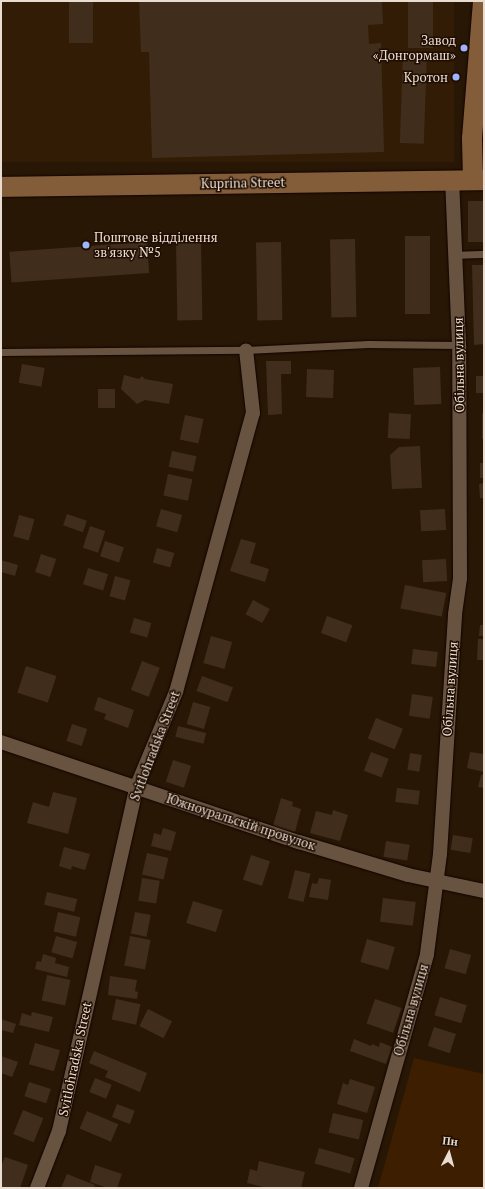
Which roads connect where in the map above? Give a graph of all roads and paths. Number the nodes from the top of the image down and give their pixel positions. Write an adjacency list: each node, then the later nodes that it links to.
1 (483, 1): 3 (main road)
2 (452, 180): 3 (main road, Kuprina Street); 4 (main road, Kuprina Street); 6 (street, Обільна вулиця)
3 (478, 180)
4 (1, 187)
5 (484, 254): 6 (lane)
6 (455, 255): 7 (street, Обільна вулиця)
7 (459, 346): 8 (lane); 12 (street, Обільна вулиця)
8 (246, 350): 9 (lane); 11 (street, Svitlohradska Street)
9 (1, 352)
10 (1, 742): 11 (street, Южноуральскій провулок)
11 (136, 788): 12 (street, Южноуральскій провулок); 14 (street, Svitlohradska Street)
12 (436, 882): 13 (street, Южноуральскій провулок); 15 (street, Обільна вулиця)
13 (484, 891)
14 (37, 1188)
15 (361, 1188)

